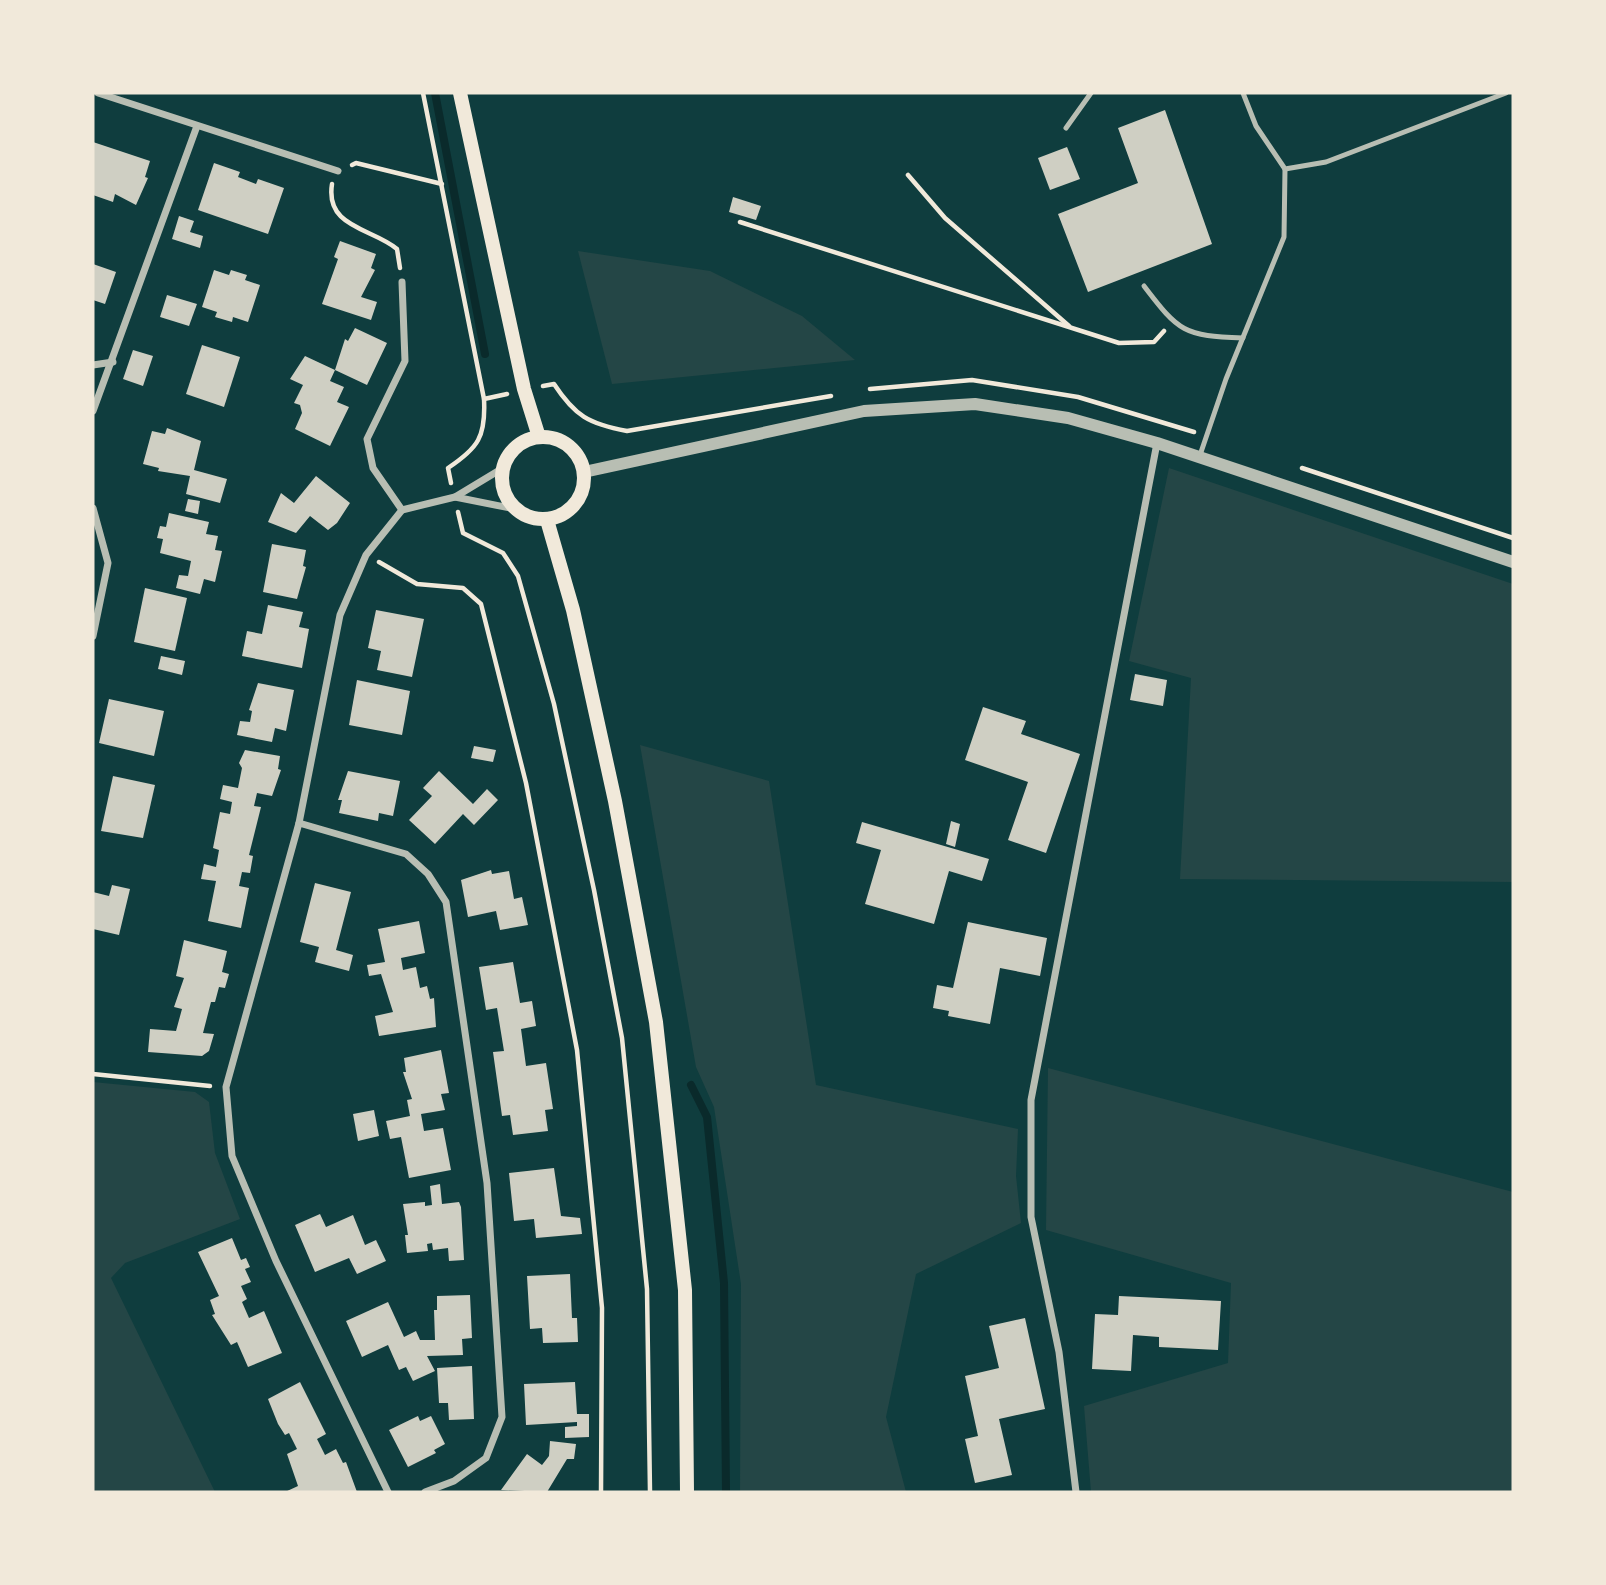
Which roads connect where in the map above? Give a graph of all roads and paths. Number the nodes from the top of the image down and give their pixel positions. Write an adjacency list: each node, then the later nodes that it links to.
1 (98, 93): 7 (street)
2 (423, 93): 12 (path)
3 (460, 93): 22 (main road)
4 (1091, 93): 8 (lane)
5 (1243, 93): 9 (lane)
6 (1506, 93): 9 (lane)
7 (197, 126): 10 (street); 19 (street)
8 (1066, 128)
9 (1285, 169): 18 (lane)
10 (338, 171): 12 (path); 14 (path)
11 (908, 175): 17 (path)
12 (442, 184): 27 (path)
13 (740, 222): 17 (path)
14 (402, 282): 30 (street)
15 (1144, 286): 16 (lane)
16 (1172, 323): 17 (path); 18 (lane)
17 (1073, 329)
18 (1243, 338): 24 (lane)
19 (113, 362): 20 (street); 21 (street)
20 (93, 365)
21 (93, 411)
22 (539, 437): 25 (main road); 26 (main road)
23 (1157, 443): 24 (street); 26 (street); 43 (street)
24 (1199, 459): 33 (street)
25 (503, 468): 27 (street); 29 (main road)
26 (584, 472): 31 (main road)
27 (455, 497): 29 (street); 30 (street); 41 (path)
28 (93, 508): 34 (street)
29 (516, 509): 31 (main road)
30 (402, 510): 32 (street)
31 (547, 520): 42 (main road)
32 (366, 555): 35 (street); 40 (path)
33 (1513, 562)
34 (93, 636)
35 (299, 823): 37 (street); 39 (street)
36 (93, 1074): 37 (path)
37 (226, 1087): 38 (street)
38 (388, 1492)
39 (425, 1492)
40 (601, 1492)
41 (650, 1492)
42 (687, 1492)
43 (1076, 1492)

